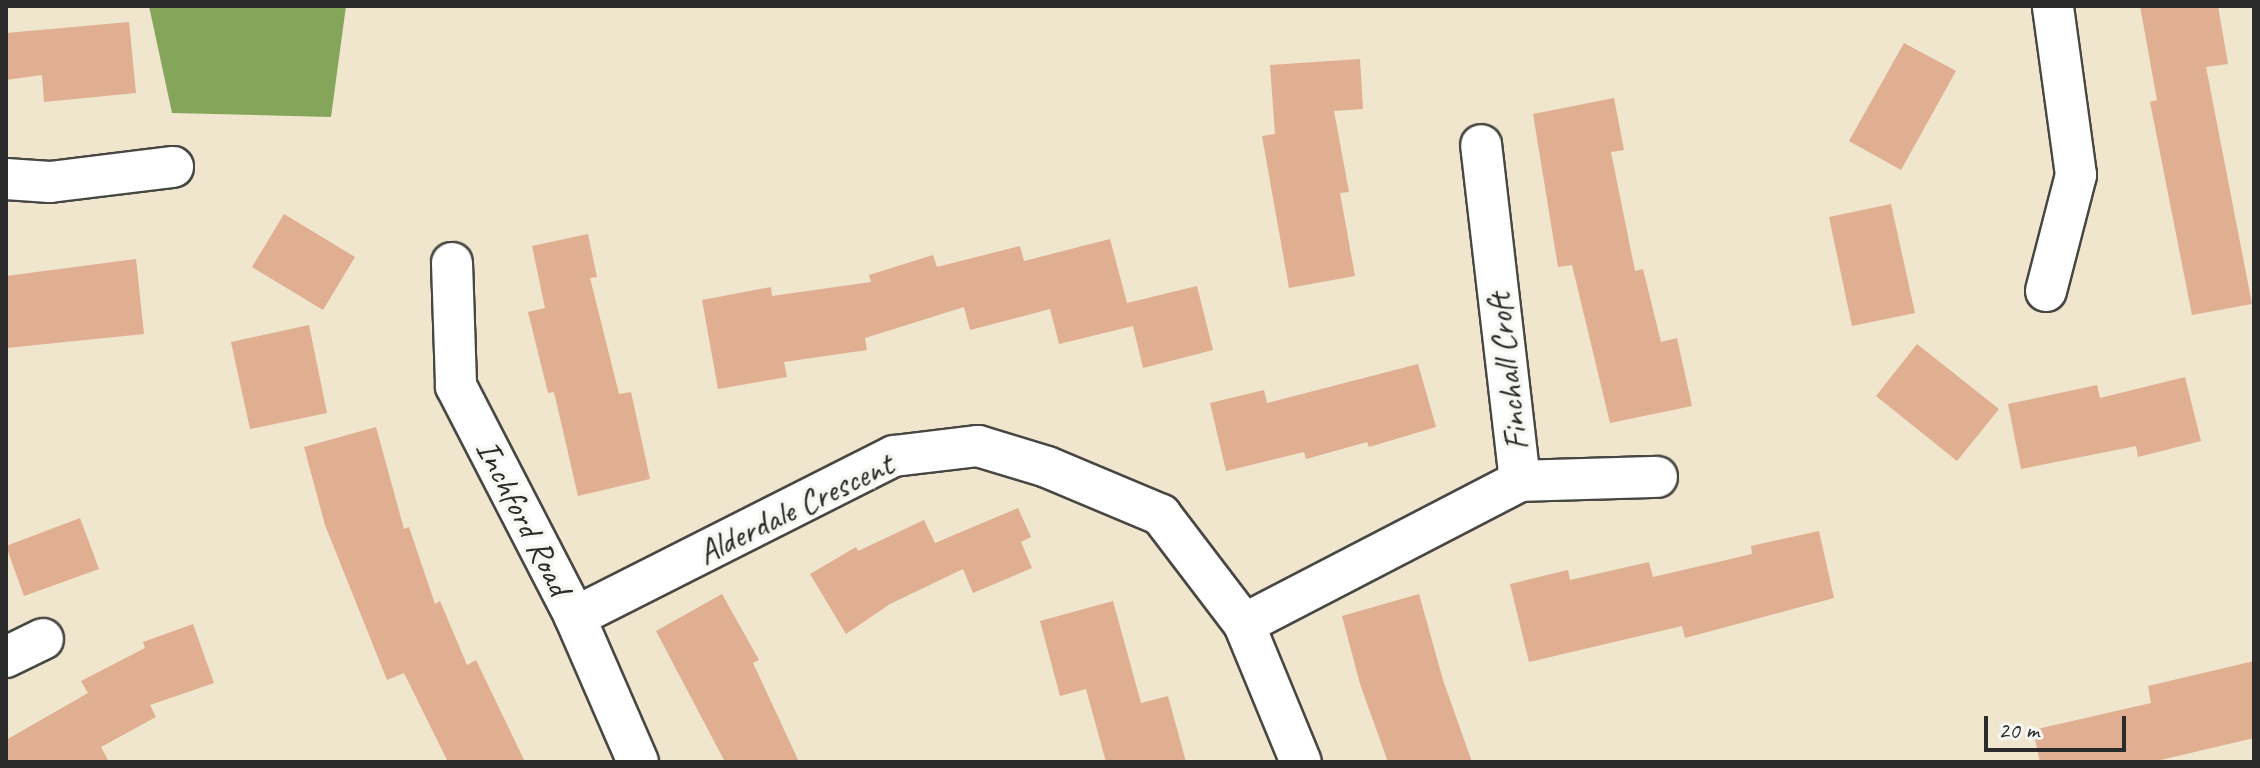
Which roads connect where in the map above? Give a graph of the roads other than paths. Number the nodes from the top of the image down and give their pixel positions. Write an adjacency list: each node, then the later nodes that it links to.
1 (2053, 6): 6 (street)
2 (1481, 145): 8 (street, Finchall Croft)
3 (173, 167): 4 (street)
4 (6, 179)
5 (452, 263): 9 (street, Inchford Road)
6 (2046, 291)
7 (1657, 477): 8 (street)
8 (1520, 481): 10 (street, Finchall Croft)
9 (575, 617): 10 (street, Alderdale Crescent); 13 (street, Inchford Road)
10 (1244, 624): 14 (street, Alderdale Crescent)
11 (43, 639): 12 (street)
12 (6, 657)
13 (638, 762)
14 (1301, 762)

